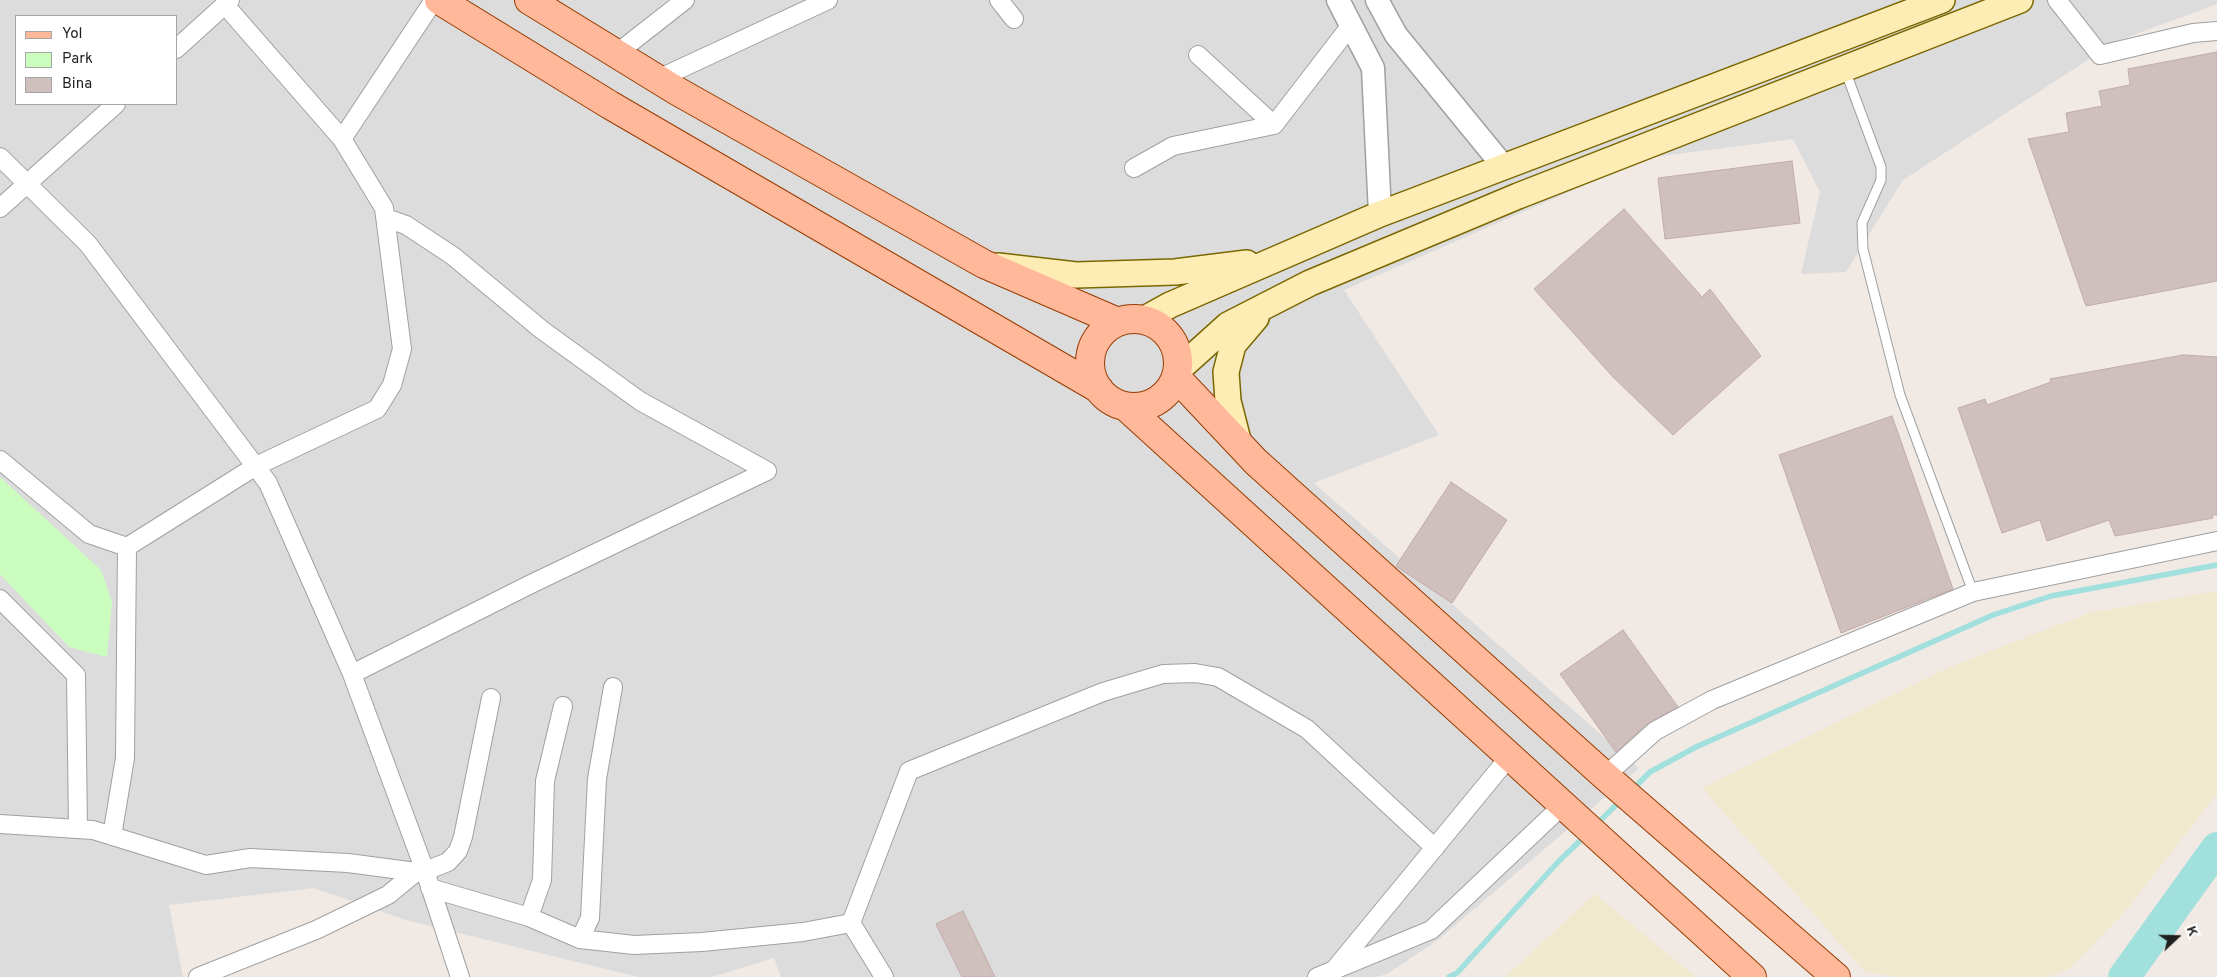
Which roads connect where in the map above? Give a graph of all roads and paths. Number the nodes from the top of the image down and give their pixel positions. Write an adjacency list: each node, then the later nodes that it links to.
1 (434, 0): 24 (street)
2 (439, 0): 37 (main road)
3 (529, 0): 18 (main road)
4 (685, 0): 18 (street)
5 (828, 0): 21 (street)
6 (999, 0): 14 (street)
7 (1338, 0): 15 (street)
8 (1942, 0): 13 (main road)
9 (2020, 0): 20 (main road)
10 (2057, 0): 16 (street)
11 (227, 2): 17 (street); 24 (street)
12 (1382, 2): 26 (street)
13 (1895, 9): 26 (main road)
14 (1014, 20)
15 (1351, 24): 23 (street); 30 (street)
16 (2217, 31)
17 (178, 47)
18 (616, 54): 21 (main road)
19 (1198, 55): 23 (street)
20 (1844, 67): 34 (main road); 44 (lane)
21 (658, 79): 33 (main road)
22 (115, 105): 28 (street)
23 (1274, 125): 27 (street)
24 (342, 138): 31 (street)
25 (0, 158): 28 (street)
26 (1504, 167): 30 (main road)
27 (1134, 168)
28 (27, 184): 29 (street); 41 (street)
29 (0, 208)
30 (1380, 214): 32 (main road)
31 (386, 218): 41 (street); 46 (street)
32 (1274, 260): 33 (main road); 35 (main road)
33 (984, 264): 35 (main road)
34 (1268, 303): 36 (main road); 39 (main road)
35 (1131, 321): 36 (main road); 37 (main road)
36 (1177, 373): 38 (main road); 39 (main road)
37 (1099, 390): 38 (main road)
38 (1125, 406): 50 (main road)
39 (1238, 440): 51 (main road)
40 (0, 460): 43 (street)
41 (256, 466): 43 (street); 46 (street)
42 (2217, 541): 44 (street)
43 (127, 547): 55 (street)
44 (1973, 592): 51 (street)
45 (0, 599): 54 (street)
46 (352, 674): 57 (street)
47 (613, 687): 61 (street)
48 (491, 698): 57 (street)
49 (563, 706): 59 (street)
50 (1510, 756): 52 (main road); 56 (street)
51 (1605, 776): 62 (main road)
52 (1563, 805): 63 (street); 67 (main road)
53 (0, 824): 54 (street)
54 (78, 829): 55 (street)
55 (112, 836): 57 (street)
56 (1435, 848): 60 (street); 63 (street)
57 (420, 871): 58 (street); 64 (street)
58 (430, 888): 59 (street); 65 (street)
59 (530, 917): 61 (street)
60 (851, 923): 61 (street); 66 (street)
61 (580, 940)
62 (1829, 970)
63 (1325, 975)
64 (198, 977)
65 (460, 977)
66 (884, 977)
67 (1752, 977)

